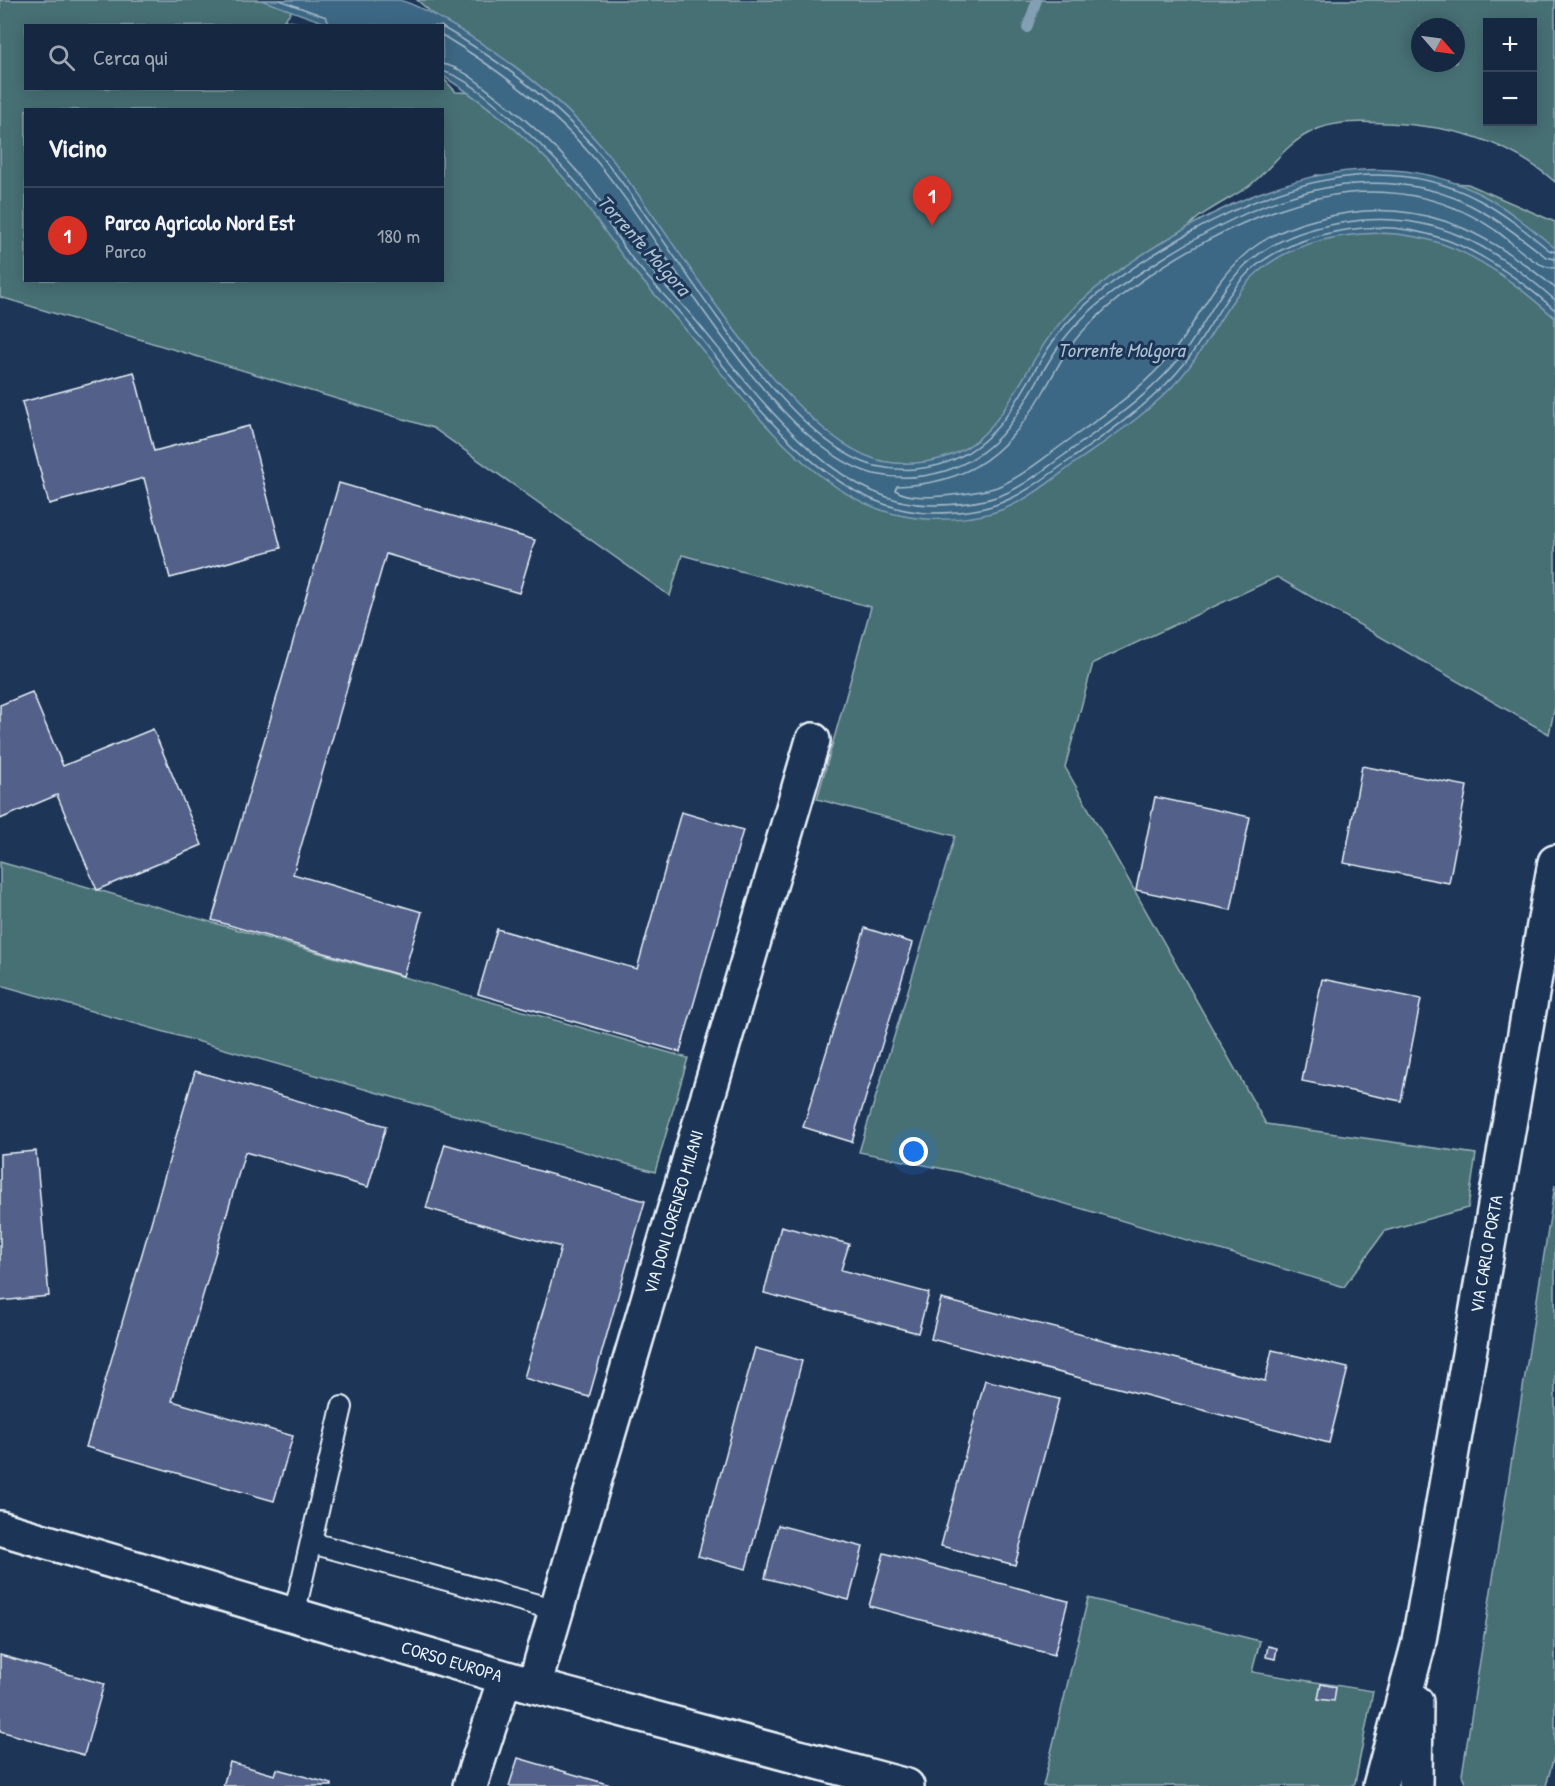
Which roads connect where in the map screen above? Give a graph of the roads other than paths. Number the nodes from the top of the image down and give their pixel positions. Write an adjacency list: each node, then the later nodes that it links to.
1 (813, 740): 6 (street, VIA DON LORENZO MILANI)
2 (1555, 862): 8 (street, VIA CARLO PORTA)
3 (342, 1407): 5 (lane)
4 (0, 1528): 7 (street, CORSO EUROPA)
5 (312, 1543): 6 (lane); 7 (lane)
6 (556, 1610): 9 (street, VIA DON LORENZO MILANI)
7 (294, 1615): 9 (street, CORSO EUROPA)
8 (1418, 1646): 12 (street, VIA CARLO PORTA); 13 (street, VIA CARLO PORTA)
9 (519, 1682): 10 (street, VIA DON LORENZO MILANI); 11 (street, CORSO EUROPA)
10 (470, 1786)
11 (907, 1786)
12 (1380, 1786)
13 (1415, 1786)

